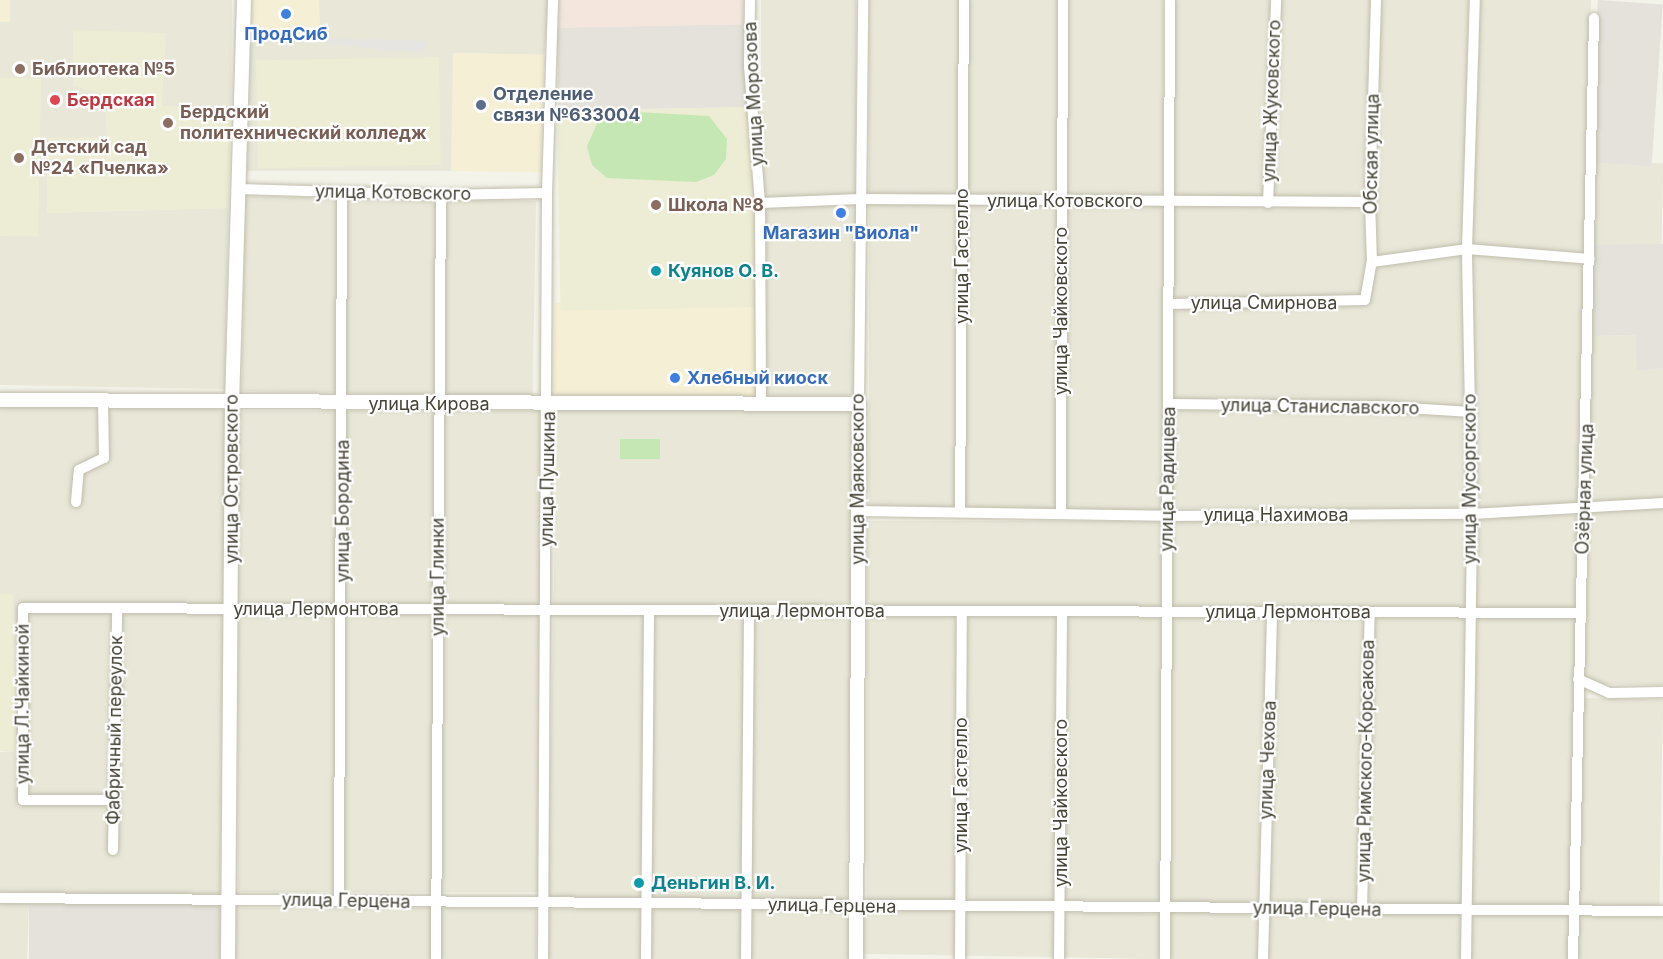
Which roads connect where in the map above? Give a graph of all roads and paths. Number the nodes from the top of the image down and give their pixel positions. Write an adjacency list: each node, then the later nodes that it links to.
1 (244, 0): 12 (street, улица Островского)
2 (553, 0): 14 (street, улица Пушкина)
3 (750, 0): 20 (street, улица Морозова)
4 (863, 0): 16 (street, улица Маяковского)
5 (964, 0): 17 (street, улица Гастелло)
6 (1063, 0): 21 (street, улица Чайковского)
7 (1170, 0): 18 (street, улица Радищева)
8 (1276, 0): 22 (street, улица Жуковского)
9 (1376, 0): 19 (street, Обская улица)
10 (1475, 0): 23 (street, улица Мусоргского)
11 (1594, 18): 24 (street, Озёрная улица)
12 (239, 189): 13 (street, улица Котовского); 32 (street, улица Островского)
13 (342, 192): 15 (street, улица Котовского); 33 (street, улица Бородина)
14 (548, 193): 15 (street, улица Котовского); 31 (street, улица Пушкина)
15 (441, 195): 30 (street, улица Глинки)
16 (860, 199): 17 (street, улица Котовского); 20 (street, улица Котовского); 34 (street, улица Маяковского)
17 (962, 200): 21 (street, улица Котовского); 42 (street, улица Гастелло)
18 (1168, 200): 21 (street, улица Котовского); 22 (street, улица Котовского); 27 (street, улица Радищева)
19 (1370, 202): 22 (street, улица Котовского); 25 (street, Обская улица)
20 (760, 203): 36 (street, улица Морозова)
21 (1061, 203): 43 (street, улица Чайковского)
22 (1269, 203)
23 (1467, 249): 24 (street); 25 (street); 37 (street, улица Мусоргского)
24 (1590, 260): 40 (street, Озёрная улица)
25 (1372, 262): 26 (street, Обская улица)
26 (1358, 302): 27 (street, улица Смирнова)
27 (1169, 304): 35 (street, улица Радищева)
28 (0, 400): 29 (street, улица Кирова)
29 (103, 402): 32 (street, улица Кирова); 38 (street)
30 (440, 403): 31 (street, улица Кирова); 33 (street, улица Кирова); 50 (street, улица Глинки)
31 (549, 403): 36 (street, улица Кирова); 51 (street, улица Пушкина)
32 (232, 404): 33 (street, улица Кирова); 48 (street, улица Островского)
33 (344, 404): 49 (street, улица Бородина)
34 (859, 404): 36 (street, улица Кирова); 41 (street, улица Маяковского)
35 (1170, 404): 37 (street, улица Станиславского); 45 (street, улица Радищева)
36 (761, 405)
37 (1471, 412): 44 (street, улица Мусоргского)
38 (76, 502)
39 (1663, 503): 40 (street, улица Нахимова)
40 (1585, 508): 44 (street, улица Нахимова); 61 (street, Озёрная улица)
41 (858, 511): 42 (street, улица Нахимова); 54 (street, улица Маяковского)
42 (960, 512): 43 (street, улица Нахимова)
43 (1061, 514): 45 (street, улица Нахимова)
44 (1473, 514): 45 (street, улица Нахимова); 60 (street, улица Мусоргского)
45 (1165, 516): 57 (street, улица Радищева)
46 (23, 608): 47 (street, улица Лермонтова); 64 (street, улица Л.Чайкиной)
47 (117, 609): 48 (street, улица Лермонтова); 64 (street, Фабричный переулок)
48 (231, 609): 49 (street, улица Лермонтова); 67 (street, улица Островского)
49 (342, 609): 50 (street, улица Лермонтова); 68 (street, улица Бородина)
50 (438, 609): 51 (street, улица Лермонтова); 69 (street, улица Глинки)
51 (546, 610): 52 (street, улица Лермонтова); 70 (street, улица Пушкина)
52 (649, 610): 53 (street, улица Лермонтова); 71 (street)
53 (750, 610): 54 (street, улица Лермонтова); 72 (street)
54 (857, 611): 55 (street, улица Лермонтова); 73 (street, улица Маяковского)
55 (962, 611): 56 (street, улица Лермонтова); 74 (street, улица Гастелло)
56 (1062, 612): 57 (street, улица Лермонтова); 75 (street, улица Чайковского)
57 (1166, 612): 58 (street, улица Лермонтова); 76 (street, улица Радищева)
58 (1272, 612): 59 (street, улица Лермонтова); 77 (street, улица Чехова)
59 (1370, 612): 60 (street, улица Лермонтова); 78 (street, улица Римского-Корсакова)
60 (1469, 613): 61 (street, улица Лермонтова); 81 (street, улица Мусоргского)
61 (1580, 613): 62 (street, Озёрная улица)
62 (1578, 679): 63 (street); 79 (street, Озёрная улица)
63 (1663, 692)
64 (115, 800): 65 (street, Фабричный переулок)
65 (113, 850)
66 (0, 898): 67 (street, улица Герцена)
67 (228, 900): 68 (street, улица Герцена); 82 (street, улица Островского)
68 (339, 901): 69 (street, улица Герцена)
69 (436, 902): 70 (street, улица Герцена); 83 (street, улица Глинки)
70 (543, 903): 71 (street, улица Герцена); 84 (street, улица Пушкина)
71 (646, 903): 72 (street, улица Герцена); 85 (street)
72 (746, 905): 73 (street, улица Герцена); 86 (street)
73 (856, 907): 74 (street, улица Герцена); 87 (street, улица Маяковского)
74 (960, 907): 75 (street, улица Герцена); 88 (street, улица Гастелло)
75 (1060, 908): 76 (street, улица Герцена); 89 (street, улица Чайковского)
76 (1166, 908): 77 (street, улица Герцена); 90 (street, улица Радищева)
77 (1264, 909): 78 (street, улица Герцена); 91 (street, улица Чехова)
78 (1362, 909): 81 (street, улица Герцена)
79 (1573, 911): 80 (street, улица Герцена); 81 (street, улица Герцена); 93 (street, Озёрная улица)
80 (1663, 911)
81 (1465, 912): 92 (street, улица Мусоргского)
82 (228, 959)
83 (436, 959)
84 (543, 959)
85 (646, 959)
86 (746, 959)
87 (856, 959)
88 (960, 959)
89 (1059, 959)
90 (1165, 959)
91 (1263, 959)
92 (1466, 959)
93 (1573, 959)

